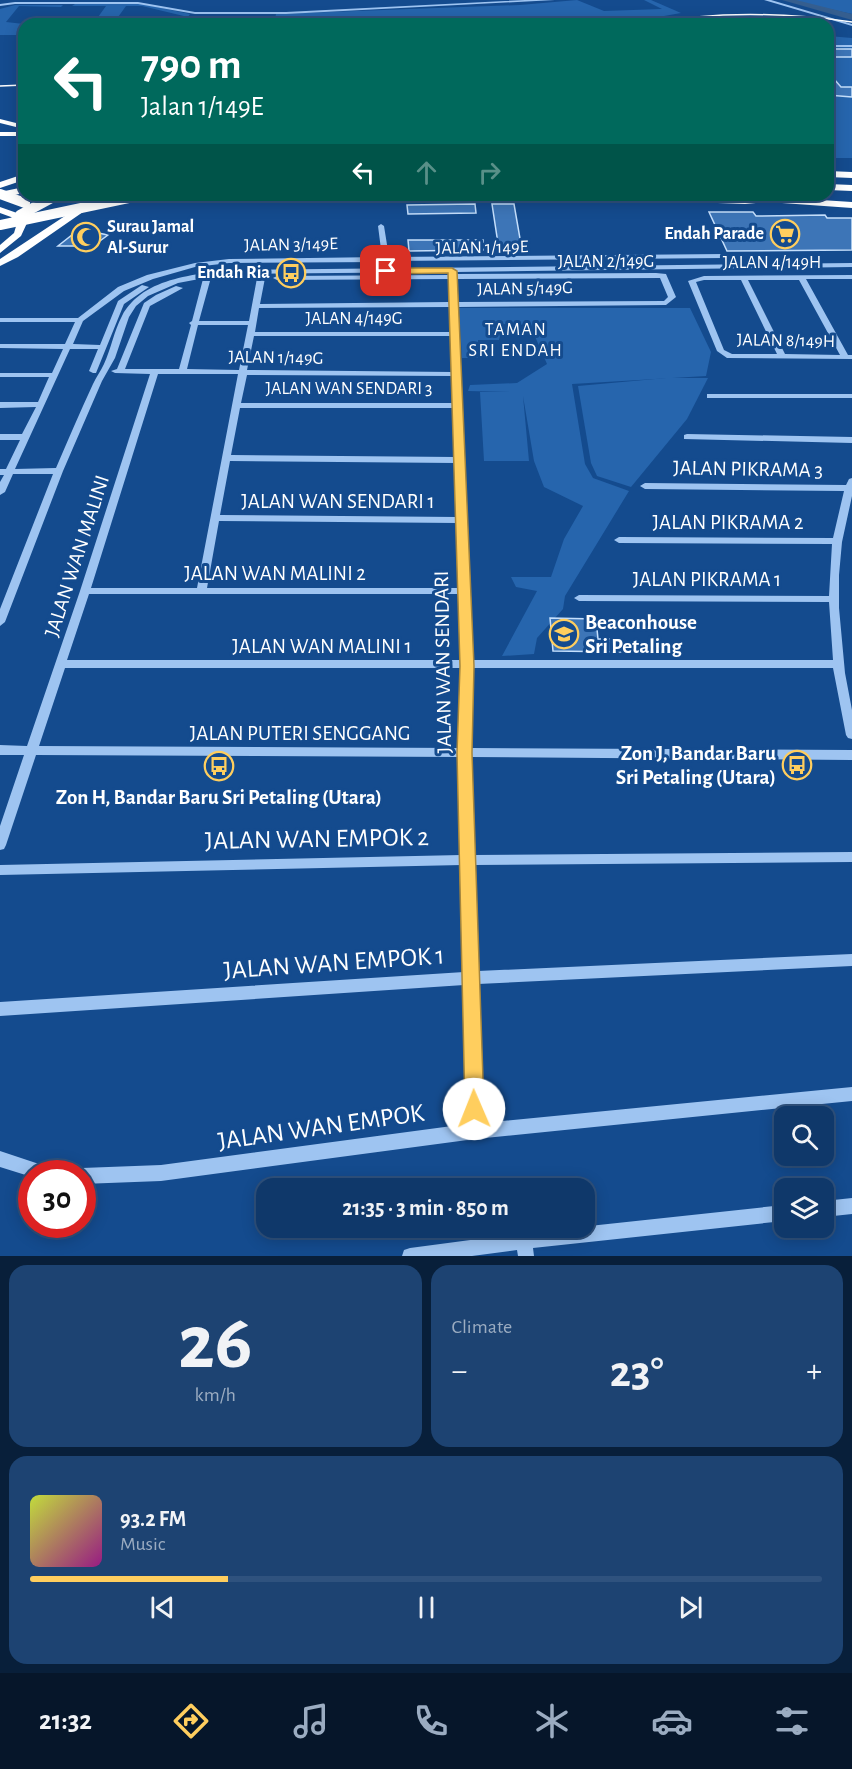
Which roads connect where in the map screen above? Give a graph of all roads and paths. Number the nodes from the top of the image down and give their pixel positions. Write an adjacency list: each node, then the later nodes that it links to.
1 (460, 0): 6 (street)
2 (553, 0): 6 (street)
3 (766, 0): 9 (street)
4 (119, 1): 5 (street); 8 (street)
5 (1, 2)
6 (466, 5): 8 (street)
7 (287, 6): 8 (street)
8 (286, 13)
9 (828, 18)
10 (834, 20): 11 (street)
11 (852, 25)
12 (834, 46): 13 (street)
13 (852, 46)
14 (0, 118): 15 (highway); 16 (highway)
15 (18, 121)
16 (18, 125)
17 (0, 134): 18 (highway)
18 (18, 134)
19 (18, 170): 23 (highway)
20 (834, 174): 22 (highway)
21 (18, 175): 23 (highway)
22 (852, 175)
23 (0, 176)
24 (18, 178): 25 (highway)
25 (0, 185)
26 (834, 187): 28 (highway)
27 (18, 188): 30 (highway)
28 (852, 188)
29 (18, 191): 30 (highway)
30 (0, 193): 33 (highway, bridge)
31 (834, 194): 32 (highway)
32 (852, 195)
33 (18, 200)
34 (20, 201): 45 (highway, bridge)
35 (46, 201): 42 (highway, bridge)
36 (95, 201): 41 (highway)
37 (116, 201): 42 (highway, bridge)
38 (783, 201): 39 (highway)
39 (852, 205)
40 (0, 210): 44 (highway)
41 (64, 219): 48 (highway); 51 (highway)
42 (0, 225)
43 (381, 226): 49 (street)
44 (0, 250)
45 (0, 256)
46 (724, 256): 49 (street, JALAN 3/149E)
47 (852, 259): 52 (street, JALAN 1/149E)
48 (0, 263)
49 (386, 265): 52 (street, JALAN 1/149E); 62 (street, JALAN 3/149E); 69 (street, JALAN 1/149E); 74 (street, JALAN 1/149E)
50 (852, 265): 52 (street, JALAN 1/149E)
51 (0, 271)
52 (452, 271): 54 (street, JALAN 2/149G); 58 (street, JALAN 2/149G); 59 (street, JALAN WAN SENDARI)
53 (852, 277): 56 (street, JALAN 4/149H)
54 (261, 278): 57 (street, JALAN 2/149G); 60 (street)
55 (744, 278): 56 (street, JALAN 4/149H); 70 (street, JALAN 4/149H); 71 (street)
56 (802, 278): 72 (street)
57 (206, 281): 63 (street); 75 (street, JALAN 2/149G)
58 (669, 286): 59 (street, JALAN 5/149G)
59 (454, 305): 60 (street, JALAN 5/149G); 66 (street, JALAN WAN SENDARI)
60 (256, 306): 64 (street)
61 (0, 320): 62 (street)
62 (80, 320): 68 (street, JALAN 3/149E)
63 (194, 323): 64 (street); 77 (street)
64 (253, 323): 65 (street)
65 (252, 334): 66 (street, JALAN 4/149G); 78 (street)
66 (456, 334): 79 (street, JALAN WAN SENDARI)
67 (0, 346): 68 (street)
68 (68, 346): 69 (street); 81 (street, JALAN 3/149E)
69 (103, 347): 73 (street, JALAN 1/149E)
70 (721, 351): 71 (street, JALAN 8/149H)
71 (782, 356): 72 (street, JALAN 8/149H)
72 (849, 357)
73 (93, 371): 74 (street, JALAN 1/149G); 82 (street)
74 (106, 371): 75 (street, JALAN 1/149G); 82 (street, JALAN 1/149E)
75 (120, 371): 76 (street, JALAN 1/149G)
76 (155, 371): 77 (street, JALAN 1/149G); 104 (street, JALAN WAN MALINI)
77 (182, 372): 78 (street, JALAN 1/149G)
78 (244, 373): 79 (street, JALAN 1/149G); 87 (street)
79 (458, 374): 88 (street, JALAN WAN SENDARI)
80 (0, 375): 81 (street)
81 (53, 375): 85 (street, JALAN 3/149E)
82 (98, 381): 95 (street, JALAN 1/149E)
83 (710, 396): 84 (street)
84 (852, 396)
85 (40, 404): 86 (street); 90 (street, JALAN 3/149E)
86 (0, 405)
87 (238, 405): 88 (street, JALAN WAN SENDARI 3); 93 (street)
88 (459, 406): 94 (street, JALAN WAN SENDARI)
89 (0, 437): 90 (street)
90 (24, 437): 96 (street, JALAN 3/149E)
91 (687, 437): 92 (street)
92 (852, 440)
93 (228, 458): 94 (street); 100 (street)
94 (459, 460): 101 (street, JALAN WAN SENDARI)
95 (59, 471): 96 (street); 109 (street, JALAN 1/149E)
96 (4, 472): 99 (street, JALAN 3/149E)
97 (851, 485): 98 (street, JALAN PIKRAMA 3); 103 (street)
98 (645, 486)
99 (0, 492)
100 (216, 518): 101 (street, JALAN WAN SENDARI 1); 105 (street)
101 (461, 520): 106 (street, JALAN WAN SENDARI)
102 (619, 540): 103 (street, JALAN PIKRAMA 2)
103 (837, 541): 108 (street)
104 (85, 591): 105 (street, JALAN WAN MALINI 2); 110 (street, JALAN WAN MALINI)
105 (201, 591): 106 (street, JALAN WAN MALINI 2)
106 (464, 591): 112 (street, JALAN WAN SENDARI)
107 (579, 598): 108 (street, JALAN PIKRAMA 1)
108 (834, 599): 111 (street)
109 (0, 622)
110 (60, 664): 112 (street, JALAN WAN MALINI 1); 115 (street, JALAN WAN MALINI)
111 (836, 664): 112 (street, JALAN WAN MALINI 1); 113 (street)
112 (467, 666): 116 (street, JALAN WAN SENDARI)
113 (852, 735)
114 (0, 750): 115 (street, JALAN PUTERI SENGGANG)
115 (31, 750): 116 (street, JALAN PUTERI SENGGANG); 118 (street)
116 (465, 753): 117 (street, JALAN PUTERI SENGGANG); 120 (street, JALAN WAN SENDARI)
117 (852, 755)
118 (0, 845)
119 (852, 857): 120 (street, JALAN WAN EMPOK 2)
120 (468, 860): 121 (street, JALAN WAN EMPOK 2); 123 (street, JALAN WAN SENDARI)
121 (0, 870)
122 (852, 960): 123 (street, JALAN WAN EMPOK 1)
123 (472, 978): 124 (street, JALAN WAN EMPOK 1); 126 (street, JALAN WAN SENDARI)
124 (0, 1009)
125 (852, 1095): 126 (street, JALAN WAN EMPOK)
126 (475, 1131): 129 (street, JALAN WAN EMPOK)
127 (0, 1159): 128 (street)
128 (18, 1165)
129 (96, 1175)
130 (852, 1206): 131 (street)
131 (834, 1208)
132 (774, 1214): 133 (street)
133 (525, 1248): 134 (street)
134 (410, 1256)

